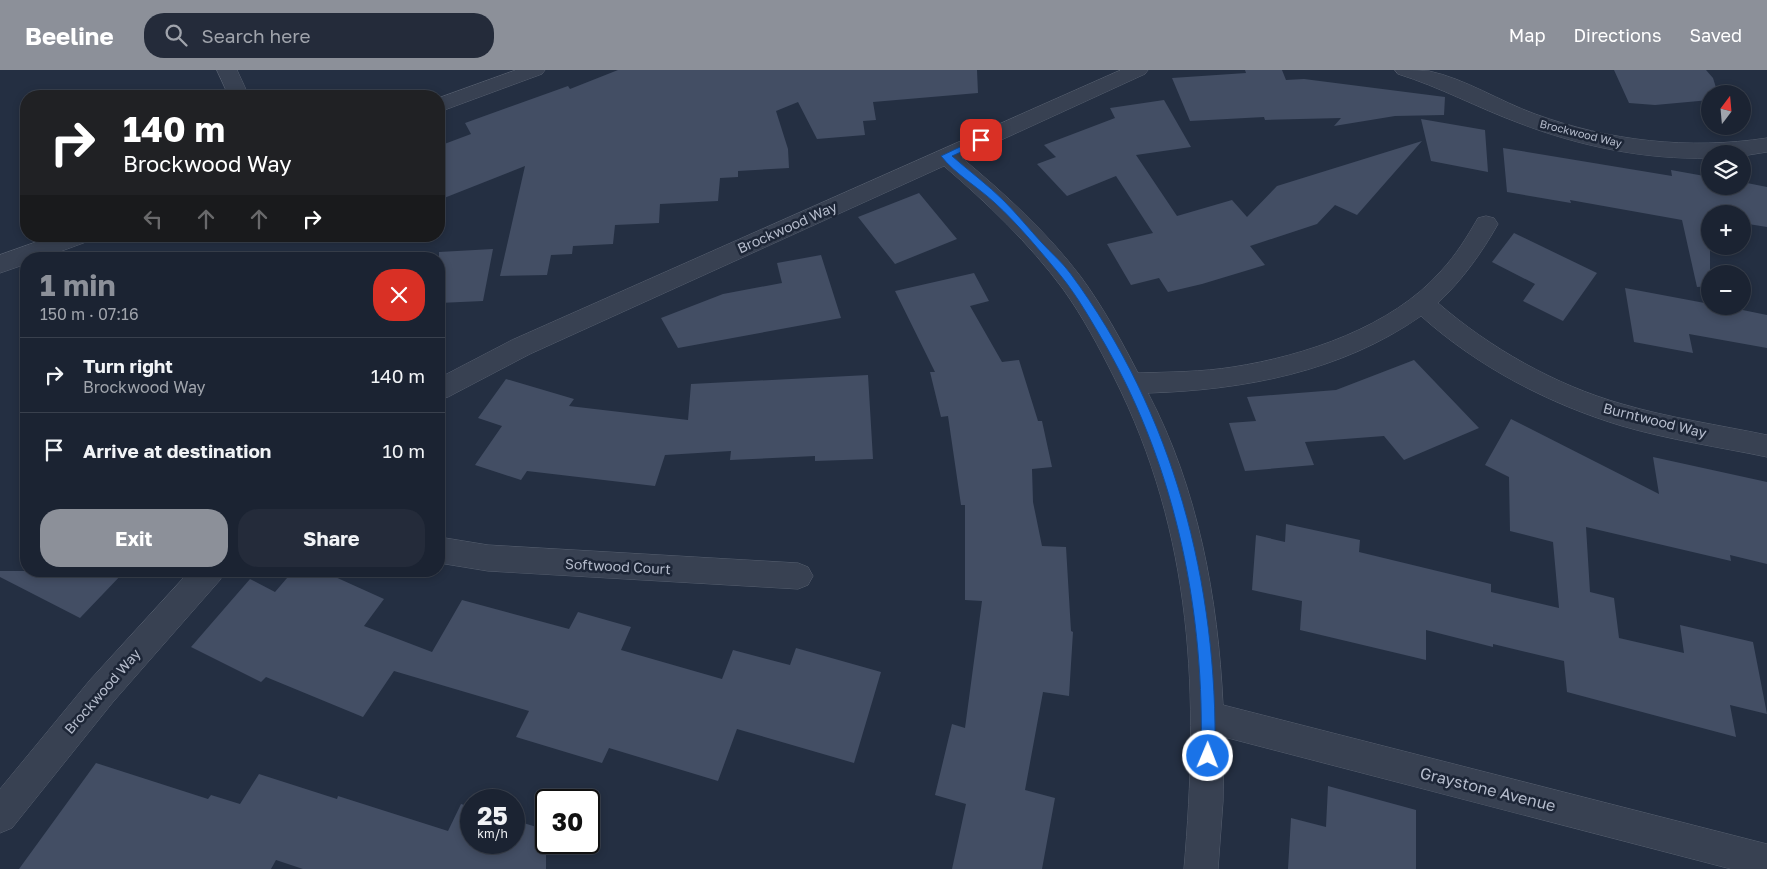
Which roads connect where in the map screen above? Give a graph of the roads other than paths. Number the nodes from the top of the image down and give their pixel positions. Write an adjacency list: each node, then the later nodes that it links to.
1 (227, 70): 5 (street)
2 (535, 70): 6 (street)
3 (1138, 70): 8 (street, Brockwood Way)
4 (1405, 70): 7 (street, Brockwood Way)
5 (236, 90)
6 (445, 103)
7 (1767, 145)
8 (946, 156): 15 (street); 16 (street, Brockwood Way)
9 (1486, 224): 14 (street)
10 (61, 242): 11 (street)
11 (33, 252)
12 (20, 257): 13 (street)
13 (0, 264)
14 (1422, 303): 15 (street); 17 (street, Burntwood Way)
15 (1132, 383): 21 (street)
16 (445, 387)
17 (1767, 446)
18 (445, 551): 19 (street, Softwood Court)
19 (798, 576)
20 (204, 577): 22 (street, Brockwood Way)
21 (1209, 717): 23 (street, Graystone Avenue); 24 (street)
22 (0, 816)
23 (1767, 861)
24 (1201, 869)

